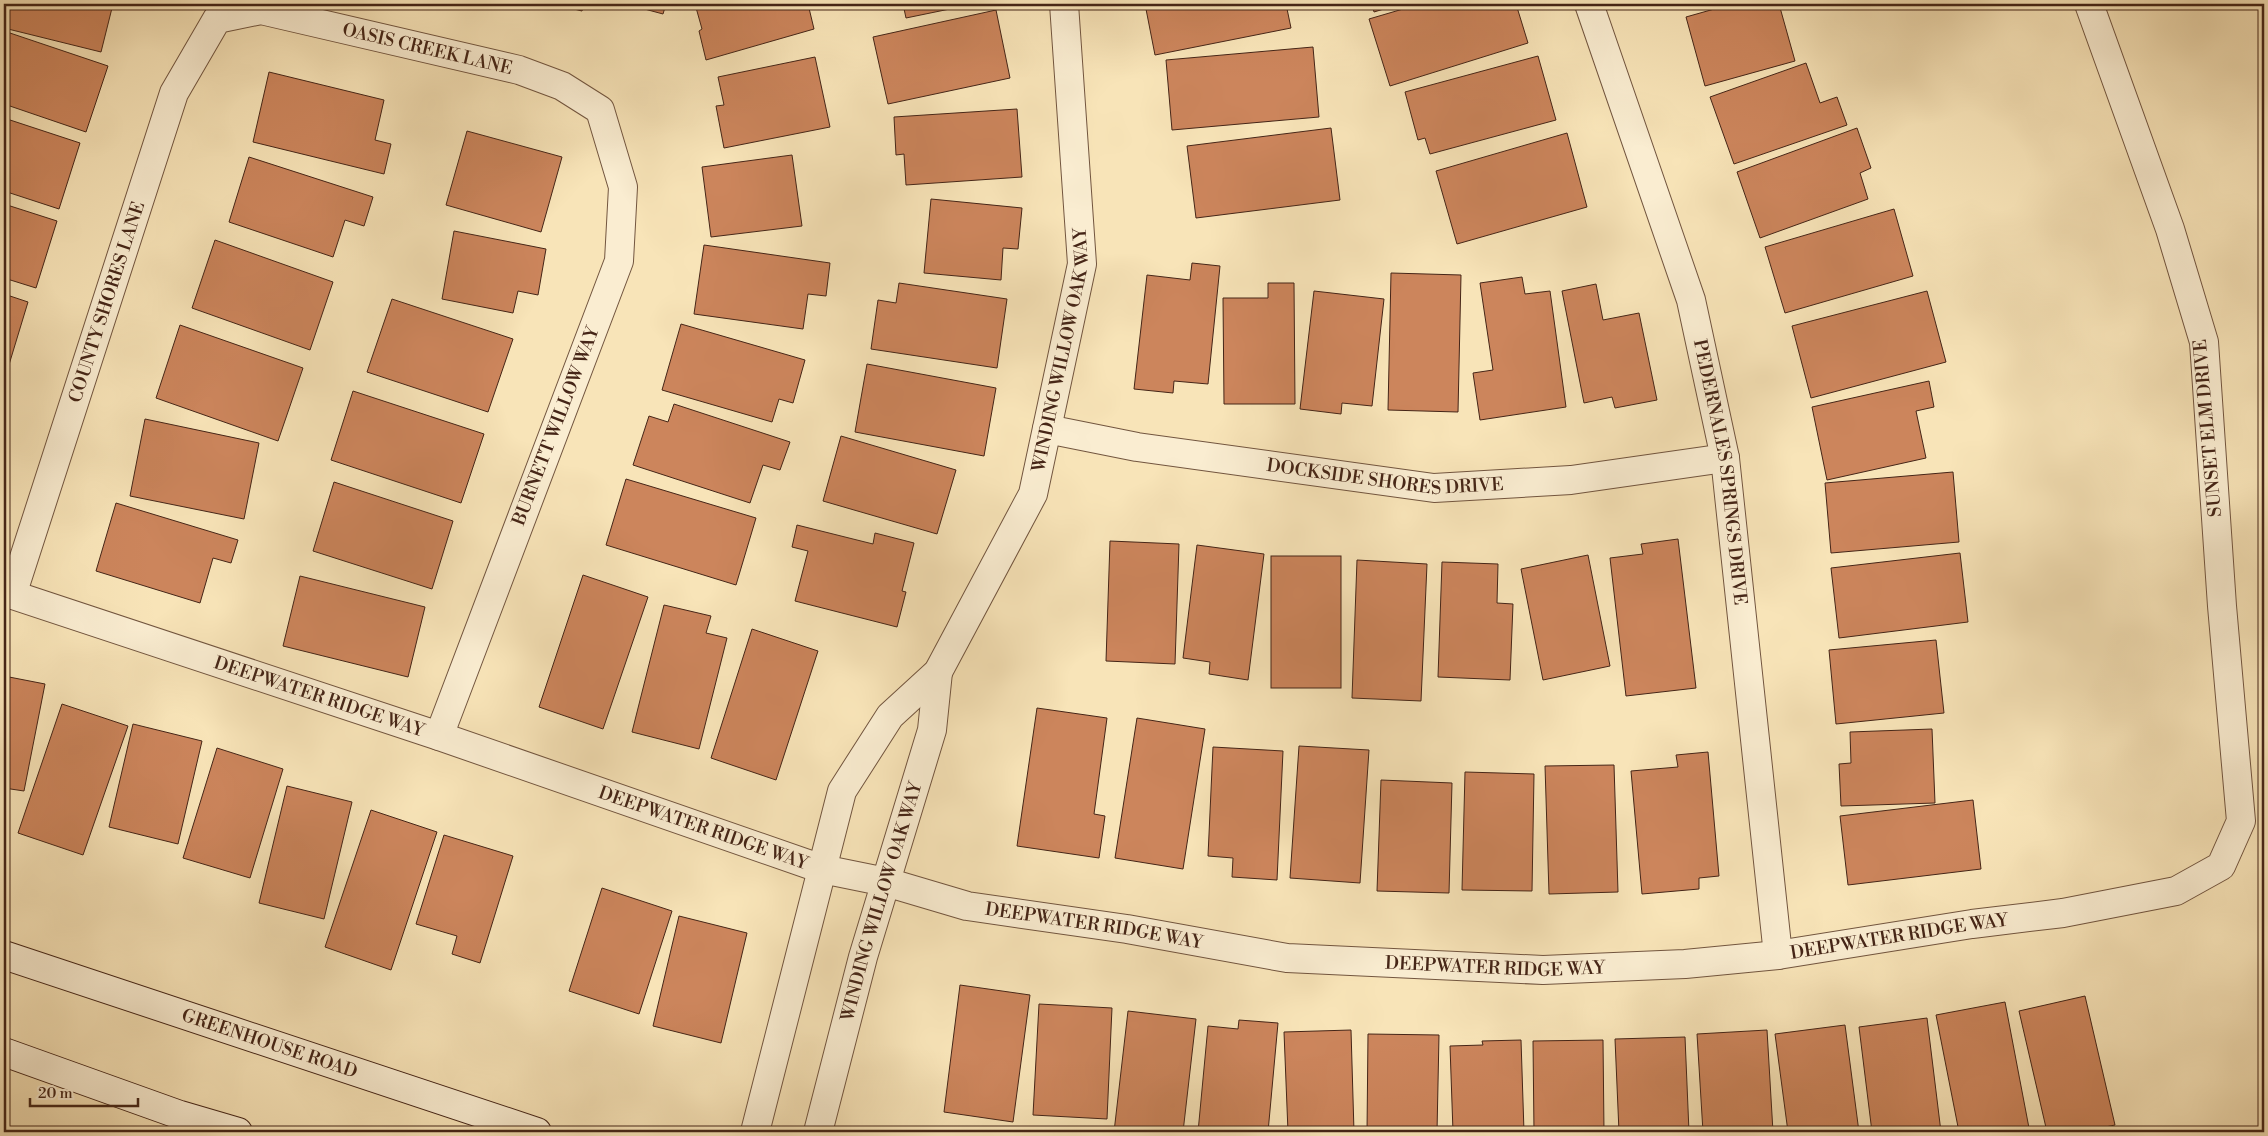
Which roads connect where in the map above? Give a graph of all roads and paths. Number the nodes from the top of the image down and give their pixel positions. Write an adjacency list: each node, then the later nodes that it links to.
1 (1064, 4): 6 (street, WINDING WILLOW OAK WAY)
2 (1589, 4): 7 (street, PEDERNALES SPRINGS DRIVE)
3 (2089, 4): 11 (street, SUNSET ELM DRIVE)
4 (218, 19): 5 (street, OASIS CREEK LANE); 8 (street, COUNTY SHORES LANE)
5 (600, 110): 10 (street, BURNETT WILLOW WAY)
6 (1047, 429): 7 (street, DOCKSIDE SHORES DRIVE); 9 (street, WINDING WILLOW OAK WAY)
7 (1725, 458): 15 (street, PEDERNALES SPRINGS DRIVE)
8 (8, 593): 10 (street, DEEPWATER RIDGE WAY)
9 (938, 672): 12 (street, WINDING WILLOW OAK WAY); 13 (street, WINDING WILLOW OAK WAY)
10 (439, 736): 12 (street, DEEPWATER RIDGE WAY)
11 (2221, 866): 15 (street, DEEPWATER RIDGE WAY)
12 (822, 869): 13 (street, DEEPWATER RIDGE WAY); 19 (street, WINDING WILLOW OAK WAY)
13 (886, 882): 15 (street, DEEPWATER RIDGE WAY); 20 (street, WINDING WILLOW OAK WAY)
14 (4, 955): 18 (street, GREENHOUSE ROAD)
15 (1778, 955)
16 (4, 1052): 17 (street)
17 (238, 1132)
18 (536, 1132)
19 (755, 1132)
20 (818, 1132)

